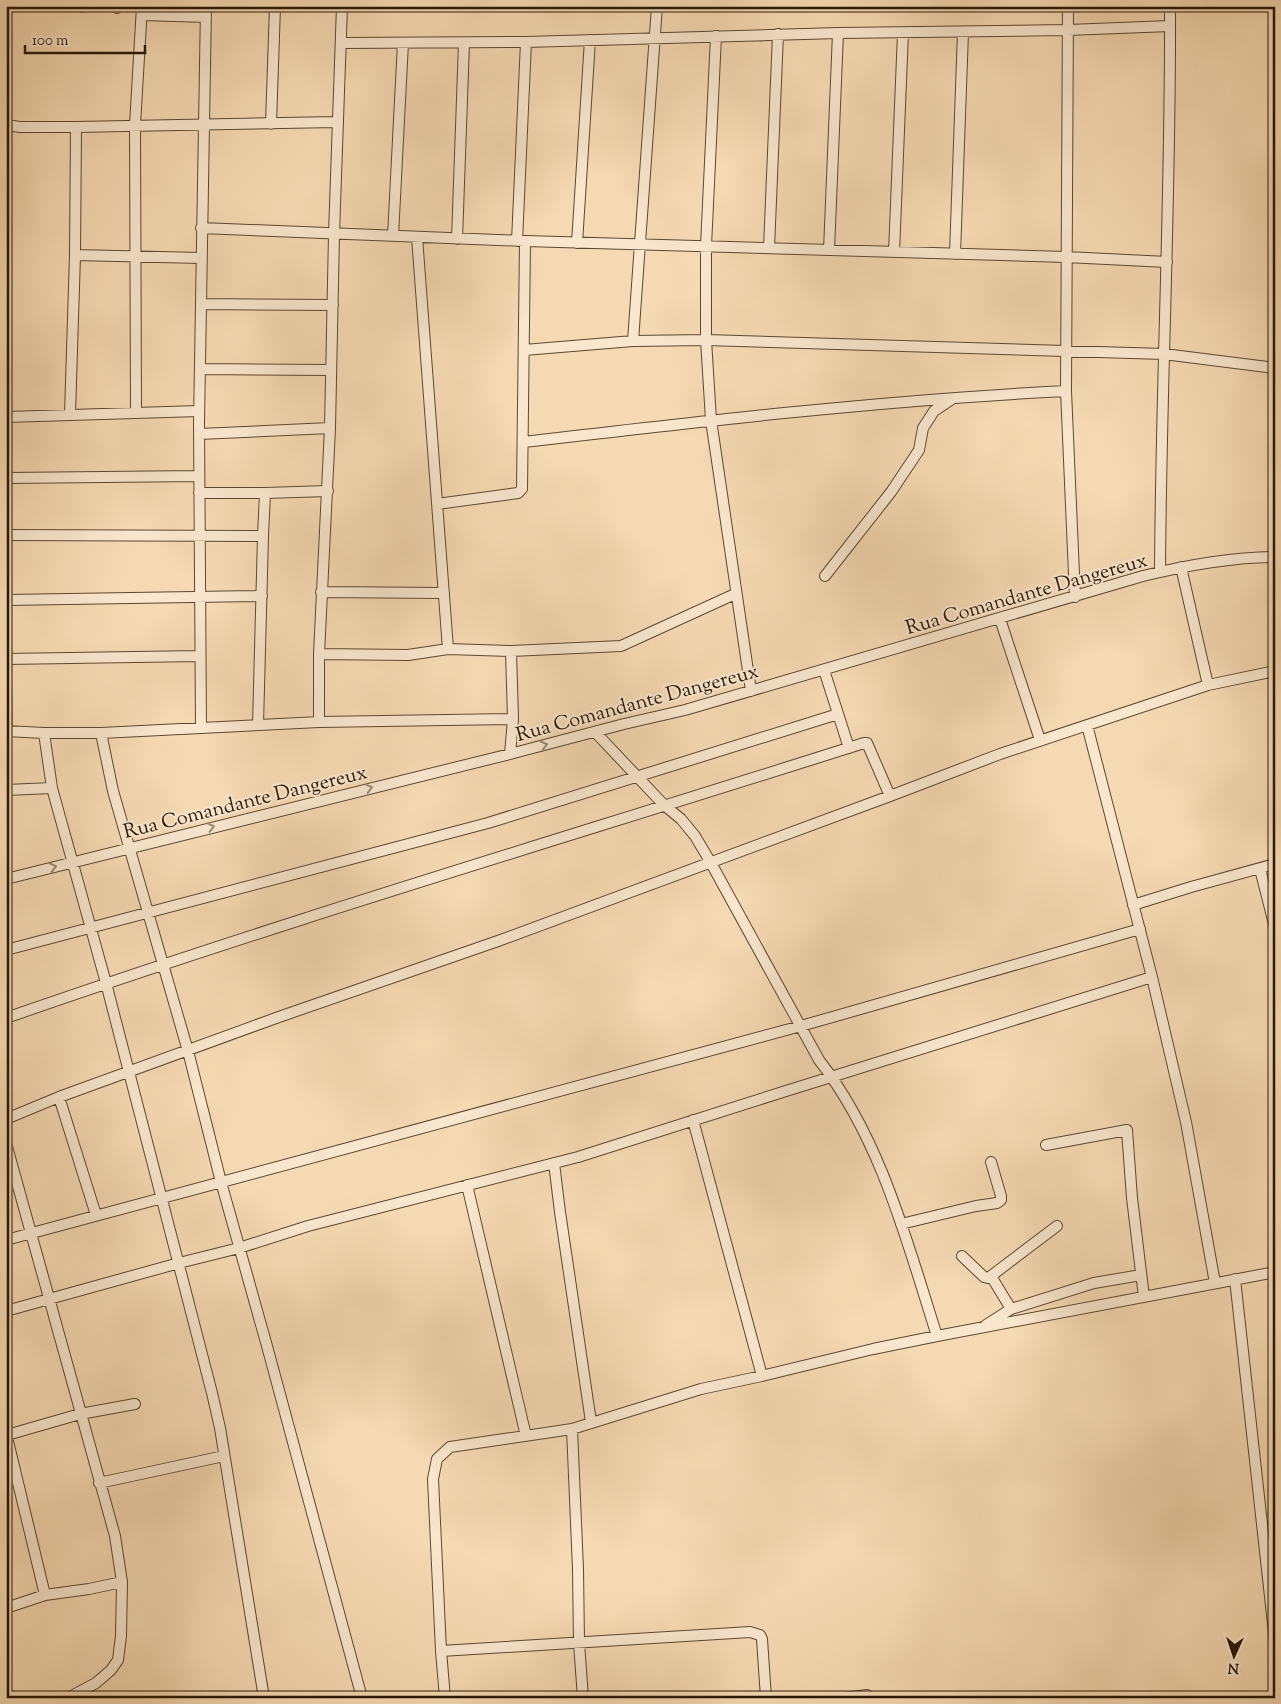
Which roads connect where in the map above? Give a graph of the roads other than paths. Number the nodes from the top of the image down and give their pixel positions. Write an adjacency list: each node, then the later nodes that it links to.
1 (275, 6): 22 (street)
2 (342, 6): 19 (street)
3 (657, 6): 15 (street)
4 (1068, 6): 9 (street)
5 (1170, 6): 8 (street)
6 (142, 11): 7 (street); 24 (street)
7 (206, 11): 25 (street)
8 (1170, 26): 9 (street); 44 (street)
9 (1068, 30): 11 (street); 42 (street)
10 (838, 32): 12 (street); 13 (street); 37 (street)
11 (963, 32): 12 (street); 39 (street)
12 (903, 33): 38 (street)
13 (778, 34): 14 (street); 36 (street)
14 (716, 36): 15 (street); 35 (street)
15 (655, 37): 16 (street); 34 (street)
16 (590, 40): 18 (street); 33 (street)
17 (464, 42): 18 (street); 20 (street); 31 (street)
18 (526, 42): 32 (street)
19 (341, 43): 20 (street); 21 (street)
20 (403, 43): 29 (street)
21 (338, 122): 22 (street); 28 (street)
22 (271, 124): 25 (street)
23 (6, 125): 26 (street)
24 (135, 125): 25 (street); 26 (street); 41 (street)
25 (204, 125): 27 (street)
26 (76, 126): 40 (street)
27 (201, 228): 28 (street); 43 (street)
28 (334, 234): 29 (street); 46 (street)
29 (394, 236): 30 (street)
30 (417, 237): 31 (street); 70 (street)
31 (457, 239): 32 (street)
32 (521, 241): 33 (street); 49 (street)
33 (577, 243): 34 (street)
34 (640, 245): 35 (street); 47 (street)
35 (706, 246): 36 (street); 48 (street)
36 (769, 248): 37 (street)
37 (829, 250): 38 (street)
38 (894, 252): 39 (street)
39 (955, 254): 42 (street)
40 (75, 255): 41 (street); 59 (street)
41 (136, 256): 43 (street); 58 (street)
42 (1066, 257): 44 (street); 50 (street)
43 (201, 258): 45 (street)
44 (1167, 262): 51 (street)
45 (201, 304): 46 (street); 53 (street)
46 (333, 305): 54 (street)
47 (633, 340): 48 (street); 49 (street)
48 (706, 340): 50 (street); 61 (street)
49 (524, 350): 64 (street)
50 (1067, 350): 51 (street); 55 (street)
51 (1164, 354): 52 (street); 76 (street)
52 (1275, 368)
53 (200, 369): 54 (street); 57 (street)
54 (332, 370): 62 (street)
55 (1066, 391): 56 (street); 83 (street)
56 (953, 398): 61 (street); 77 (street)
57 (199, 410): 58 (street); 63 (street)
58 (136, 412): 59 (street)
59 (70, 414): 60 (street)
60 (6, 417)
61 (711, 420): 64 (street); 80 (street)
62 (330, 428): 63 (street); 67 (street)
63 (199, 434): 65 (street)
64 (524, 442): 70 (street)
65 (199, 476): 66 (street); 68 (street)
66 (6, 478)
67 (328, 491): 69 (street); 78 (street)
68 (199, 493): 69 (street); 72 (street)
69 (266, 493): 73 (street)
70 (437, 504): 79 (street)
71 (6, 535): 72 (street)
72 (199, 535): 73 (street); 82 (street)
73 (263, 536): 81 (street)
74 (1275, 557): 75 (street, Rua Comandante Dangereux)
75 (1181, 567): 76 (street, Rua Comandante Dangereux); 94 (street)
76 (1160, 572): 83 (street, Rua Comandante Dangereux)
77 (825, 576)
78 (321, 592): 79 (street); 88 (street)
79 (444, 593): 86 (street)
80 (736, 594): 87 (street); 96 (street)
81 (262, 596): 82 (street); 100 (street)
82 (199, 597): 84 (street); 89 (street)
83 (1075, 597): 85 (street, Rua Comandante Dangereux)
84 (6, 600)
85 (1000, 619): 91 (street, Rua Comandante Dangereux); 107 (street)
86 (448, 649): 87 (street); 88 (street)
87 (511, 651): 98 (street)
88 (319, 654): 99 (street)
89 (199, 656): 90 (street); 102 (street)
90 (6, 658)
91 (824, 670): 96 (street, Rua Comandante Dangereux); 97 (street)
92 (1275, 670): 94 (street)
93 (6, 680): 95 (street)
94 (1208, 685): 101 (street)
95 (6, 690): 103 (street)
96 (751, 691): 105 (street, Rua Comandante Dangereux)
97 (838, 714): 108 (street); 110 (street)
98 (513, 719): 99 (street); 109 (street)
99 (319, 722): 100 (street)
100 (258, 725): 102 (street)
101 (1087, 725): 107 (street); 121 (street)
102 (200, 727): 104 (street)
103 (6, 731): 106 (street)
104 (100, 732): 106 (street); 115 (street)
105 (595, 732): 109 (street, Rua Comandante Dangereux, one-way to 105); 110 (street)
106 (44, 733): 111 (street)
107 (1040, 740): 113 (street)
108 (848, 748): 113 (street); 114 (street)
109 (510, 754): 115 (street, Rua Comandante Dangereux, one-way to 109)
110 (636, 776): 114 (street); 122 (street)
111 (52, 788): 112 (street); 116 (street)
112 (6, 790)
113 (890, 796): 117 (street)
114 (664, 805): 117 (street); 127 (street)
115 (130, 848): 116 (street, Rua Comandante Dangereux); 122 (street)
116 (74, 861): 120 (street, Rua Comandante Dangereux, one-way to 116); 123 (street)
117 (712, 862): 131 (street); 132 (street)
118 (1275, 864): 119 (street)
119 (1260, 869): 121 (street); 124 (street)
120 (6, 879)
121 (1133, 905): 125 (street)
122 (149, 912): 123 (street); 127 (street)
123 (91, 927): 126 (street); 129 (street)
124 (1275, 928)
125 (1140, 930): 128 (street); 131 (street)
126 (6, 950)
127 (164, 965): 129 (street); 132 (street)
128 (1152, 977): 134 (street); 157 (street)
129 (106, 983): 130 (street); 133 (street)
130 (6, 1018)
131 (801, 1026): 134 (street); 142 (street)
132 (188, 1051): 133 (street); 142 (street)
133 (129, 1072): 135 (street); 144 (street)
134 (832, 1077): 137 (street); 146 (street)
135 (59, 1097): 136 (street); 145 (street)
136 (6, 1118)
137 (693, 1120): 141 (street); 164 (street)
138 (6, 1143): 148 (street)
139 (1046, 1145): 154 (street)
140 (991, 1162): 146 (street)
141 (554, 1163): 143 (street); 167 (street)
142 (221, 1182): 144 (street); 150 (street)
143 (467, 1185): 150 (street); 170 (street)
144 (162, 1198): 145 (street); 152 (street)
145 (96, 1215): 148 (street)
146 (901, 1224): 163 (street)
147 (1057, 1226): 155 (street)
148 (31, 1232): 149 (street); 159 (street)
149 (6, 1240)
150 (239, 1248): 152 (street); 182 (street)
151 (962, 1256): 155 (street)
152 (179, 1263): 159 (street); 171 (street)
153 (1275, 1272): 156 (street)
154 (1141, 1275): 158 (street); 160 (street)
155 (991, 1276): 160 (street)
156 (1236, 1279): 157 (street); 176 (street)
157 (1215, 1283): 158 (street)
158 (1144, 1297): 162 (street)
159 (50, 1300): 161 (street); 166 (street)
160 (1011, 1309): 162 (street)
161 (6, 1311)
162 (981, 1328): 163 (street)
163 (937, 1336): 164 (street)
164 (762, 1376): 167 (street)
165 (135, 1404): 166 (street)
166 (80, 1414): 169 (street); 172 (street)
167 (591, 1422): 168 (street)
168 (572, 1429): 170 (street); 177 (street)
169 (6, 1434): 174 (street)
170 (526, 1436): 178 (street)
171 (224, 1456): 172 (street); 181 (street)
172 (99, 1483): 173 (street)
173 (122, 1582): 174 (street); 180 (street)
174 (45, 1595): 175 (street)
175 (6, 1608)
176 (1275, 1642)
177 (579, 1643): 178 (street); 184 (street); 185 (street)
178 (441, 1651): 183 (street)
179 (867, 1694): 186 (street)
180 (68, 1698)
181 (264, 1698)
182 (362, 1698)
183 (444, 1698)
184 (583, 1698)
185 (766, 1698)
186 (844, 1698)

